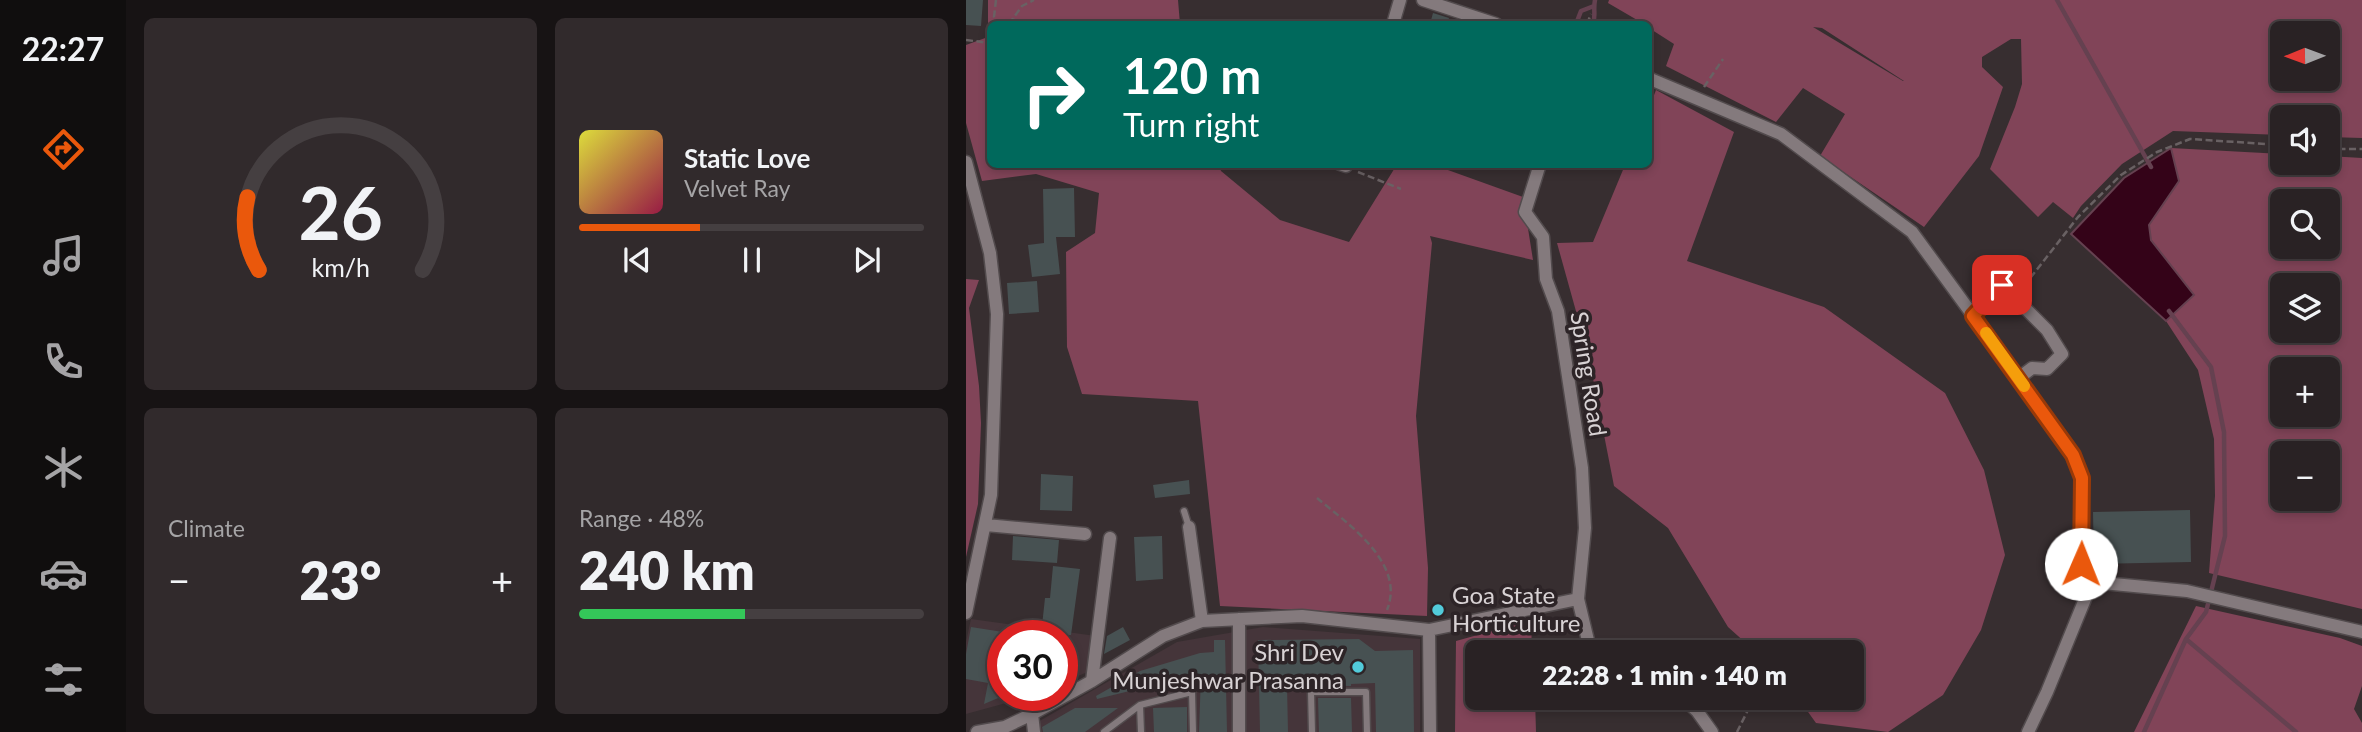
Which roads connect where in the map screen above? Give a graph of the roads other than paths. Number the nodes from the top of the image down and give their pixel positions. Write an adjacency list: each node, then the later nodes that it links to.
1 (1400, 0): 3 (street)
2 (1423, 0): 4 (street)
3 (1394, 21)
4 (1487, 21)
5 (1652, 80): 8 (street)
6 (966, 162): 11 (street)
7 (1539, 168): 16 (street, Spring Road)
8 (1973, 316): 9 (street); 9 (street)
9 (2019, 378): 15 (street)
10 (1184, 511): 12 (lane)
11 (986, 525): 13 (street); 17 (street)
12 (1189, 527): 19 (street)
13 (1085, 534)
14 (1110, 538): 23 (street)
15 (2092, 582): 21 (street); 37 (street)
16 (1578, 599): 20 (street); 22 (street)
17 (966, 613)
18 (1239, 619): 19 (street); 20 (street); 32 (street)
19 (1202, 621): 23 (street)
20 (1429, 630): 35 (street)
21 (2362, 632)
22 (1588, 640)
23 (1092, 681): 26 (street)
24 (1140, 705): 29 (lane); 30 (lane); 31 (lane)
25 (1696, 710): 36 (street)
26 (1032, 714): 27 (street); 28 (street)
27 (977, 732)
28 (1034, 732)
29 (1104, 732)
30 (1141, 732)
31 (1193, 732)
32 (1239, 732)
33 (1312, 732): 34 (lane)
34 (1367, 732)
35 (1430, 732)
36 (1712, 732)
37 (2028, 732)

